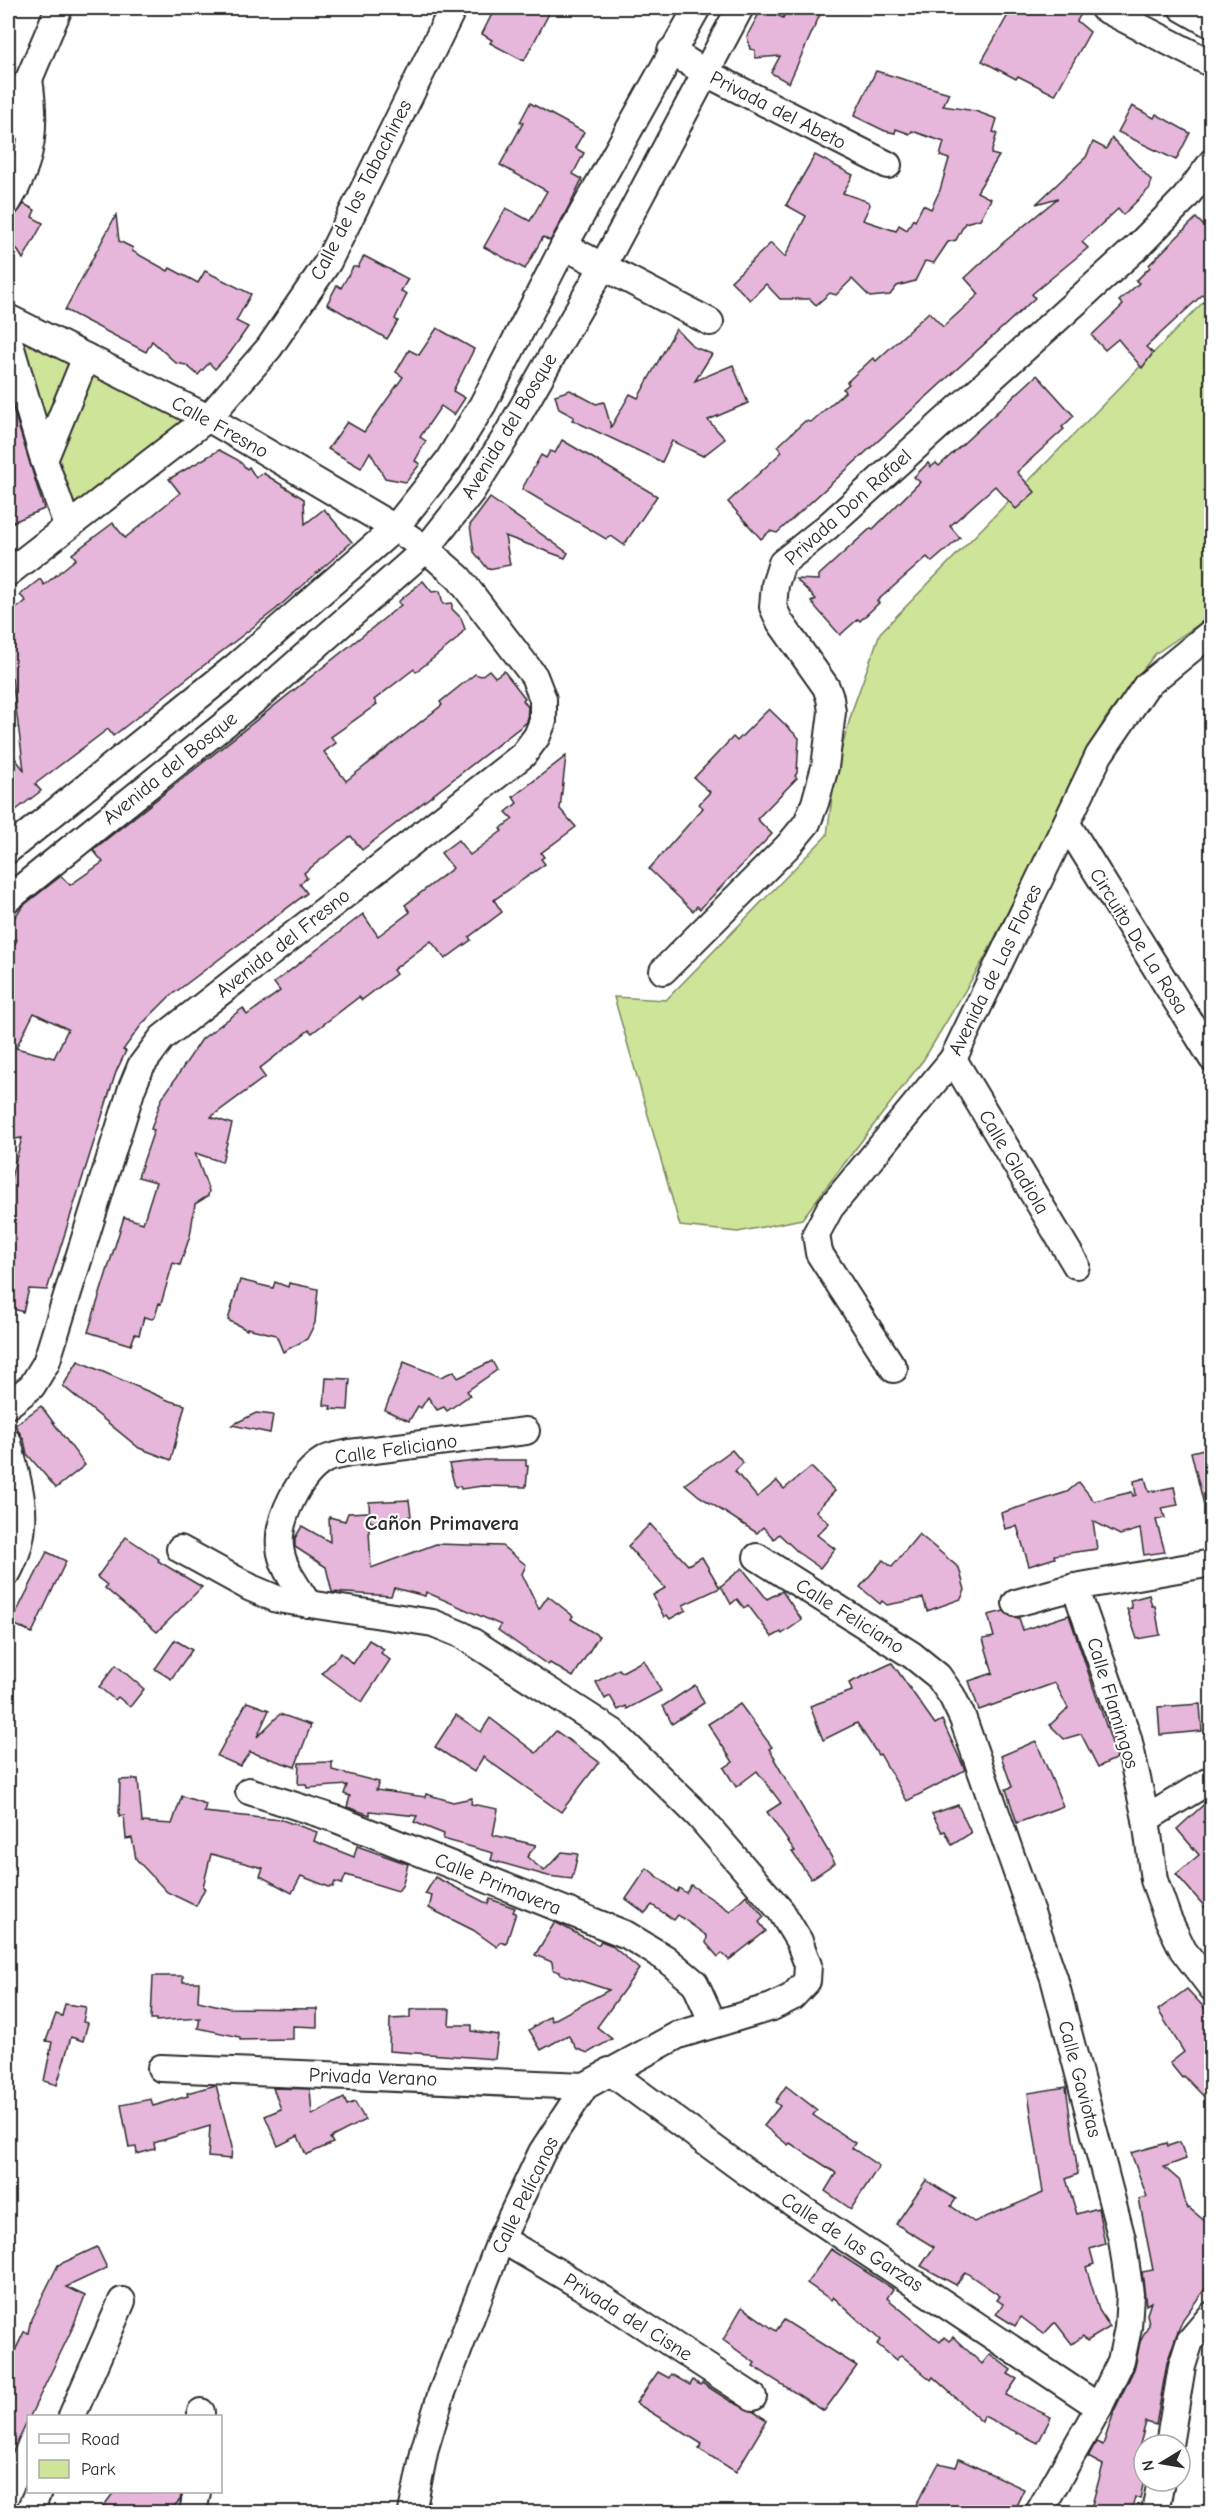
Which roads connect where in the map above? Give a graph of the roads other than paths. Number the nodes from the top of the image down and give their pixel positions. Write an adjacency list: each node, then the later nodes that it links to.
1 (59, 8): 11 (street)
2 (453, 8): 22 (street, Calle de los Tabachines)
3 (698, 8): 8 (street, Avenida del Bosque)
4 (740, 8): 10 (street, Avenida del Bosque)
5 (1103, 8): 9 (street)
6 (1182, 8): 7 (street)
7 (1212, 25)
8 (671, 51): 10 (street, Privada del Abeto); 16 (street, Avenida del Bosque)
9 (1212, 64)
10 (706, 73): 14 (street, Privada del Abeto); 17 (street, Avenida del Bosque)
11 (22, 92): 12 (street); 15 (street)
12 (8, 129)
13 (1212, 162): 32 (street, Privada Don Rafael)
14 (888, 165)
15 (9, 198)
16 (564, 246): 17 (street); 25 (street, Avenida del Bosque)
17 (602, 268): 19 (street); 26 (street, Avenida del Bosque)
18 (8, 318): 21 (street, Calle Fresno)
19 (711, 322)
20 (8, 338): 23 (street)
21 (86, 357): 22 (street, Calle Fresno); 23 (street)
22 (208, 417): 24 (street, Calle de los Tabachines); 25 (street, Calle Fresno)
23 (44, 460): 24 (street)
24 (67, 525): 27 (street, Calle de los Tabachines)
25 (395, 528): 26 (street, Calle Fresno); 30 (street, Avenida del Bosque)
26 (426, 549): 31 (street, Avenida del Bosque); 37 (street, Avenida del Fresno)
27 (8, 573)
28 (1211, 635): 29 (street, Avenida de Las Flores)
29 (1067, 824): 33 (street, Circuito De La Rosa); 34 (street, Avenida de Las Flores)
30 (8, 850)
31 (8, 899)
32 (663, 971)
33 (1212, 1058)
34 (953, 1059): 35 (street, Calle Gladiola); 36 (street, Avenida de Las Flores)
35 (1076, 1265)
36 (894, 1369)
37 (8, 1405)
38 (526, 1431): 46 (street, Calle Feliciano)
39 (8, 1442): 43 (street)
40 (180, 1549): 46 (street)
41 (757, 1557): 47 (street, Calle Feliciano)
42 (1212, 1563): 44 (street)
43 (8, 1572)
44 (1075, 1587): 45 (street); 50 (street, Calle Flamingos)
45 (1016, 1603)
46 (308, 1604): 52 (street, Calle Pelícanos)
47 (912, 1655): 60 (street, Calle Gaviotas)
48 (1212, 1779): 50 (street)
49 (249, 1791): 52 (street, Calle Primavera)
50 (1146, 1820): 51 (street, Calle Flamingos)
51 (1212, 1988)
52 (713, 2023): 54 (street, Calle Pelícanos)
53 (161, 2068): 55 (street, Privada Verano)
54 (609, 2071): 55 (street, Calle Pelícanos); 60 (street, Calle de las Garzas)
55 (585, 2086): 56 (street, Calle Pelícanos)
56 (501, 2240): 59 (street, Privada del Cisne); 68 (street, Calle Pelícanos)
57 (122, 2301): 61 (street)
58 (1212, 2315): 62 (street)
59 (753, 2397)
60 (1099, 2406): 69 (street, Calle Gaviotas)
61 (72, 2415)
62 (1171, 2433)
63 (38, 2493): 66 (street)
64 (197, 2493): 67 (street)
65 (1159, 2493): 70 (street)
66 (29, 2512)
67 (193, 2512)
68 (412, 2512)
69 (1039, 2512)
70 (1155, 2512)

